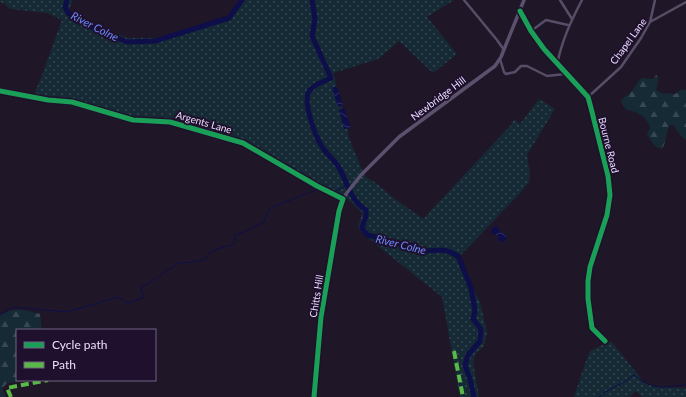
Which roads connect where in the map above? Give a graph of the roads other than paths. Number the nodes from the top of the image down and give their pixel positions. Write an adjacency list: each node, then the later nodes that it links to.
1 (464, 0): 12 (street)
2 (524, 0): 7 (street, Newbridge Hill)
3 (560, 0): 8 (street)
4 (582, 0): 8 (street)
5 (655, 0): 9 (street)
6 (686, 2): 9 (street, Chapel Lane)
7 (520, 11): 11 (street); 12 (street, Newbridge Hill)
8 (572, 19): 10 (street)
9 (650, 22): 18 (street, Chapel Lane)
10 (568, 26): 11 (street); 14 (street)
11 (531, 31): 14 (street)
12 (504, 50): 13 (street, Newbridge Hill)
13 (500, 59): 16 (street); 19 (street, Newbridge Hill)
14 (558, 65): 15 (street); 16 (street)
15 (565, 74): 16 (street); 18 (street)
16 (559, 75)
17 (0, 91): 19 (street, Argents Lane)
18 (588, 97): 20 (street, Bourne Road)
19 (343, 199): 21 (street, Chitts Hill)
20 (605, 341)
21 (314, 397)

